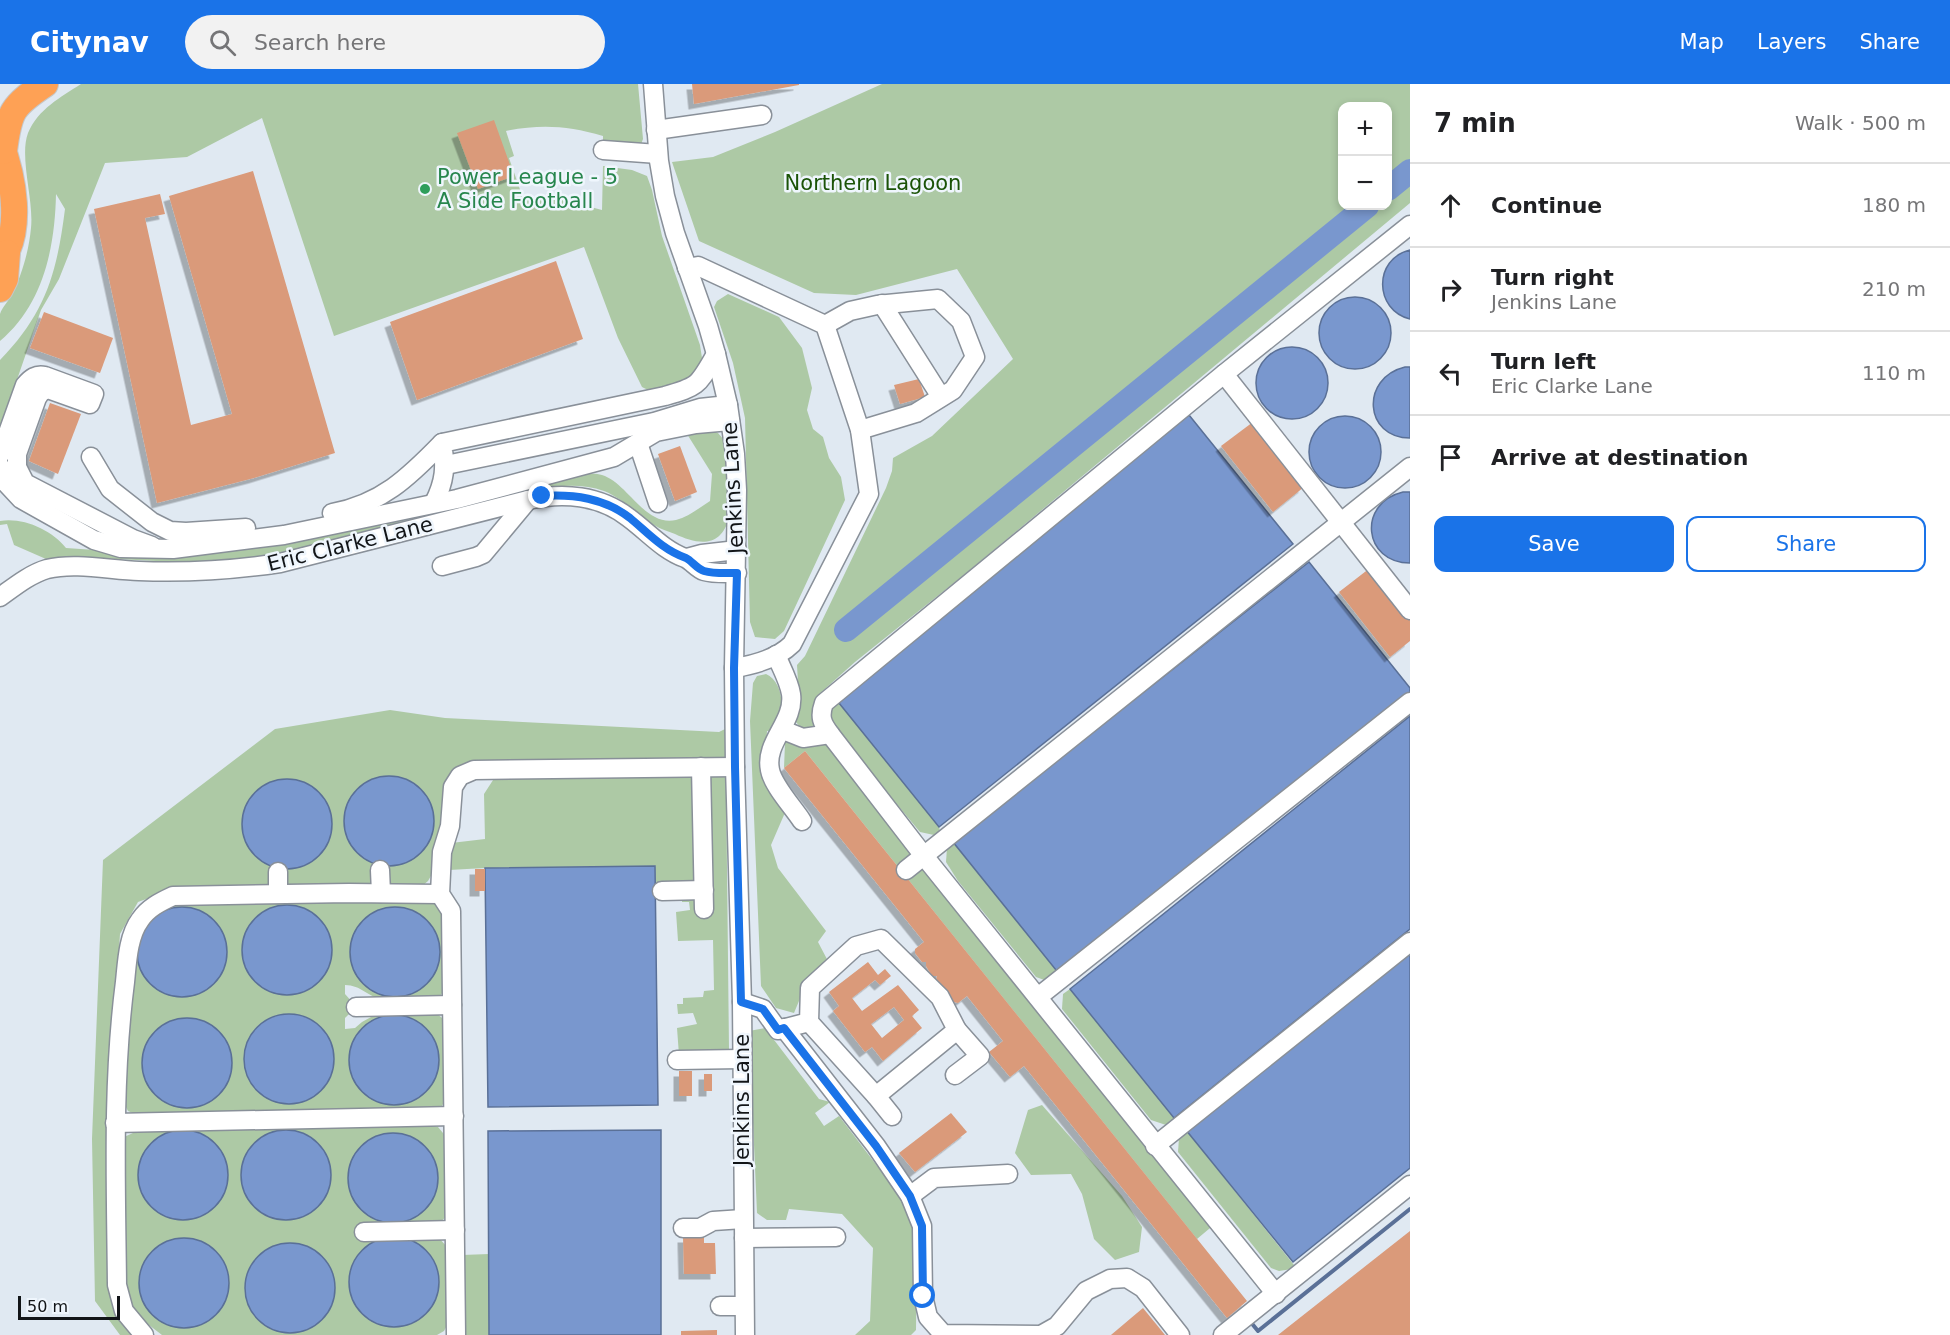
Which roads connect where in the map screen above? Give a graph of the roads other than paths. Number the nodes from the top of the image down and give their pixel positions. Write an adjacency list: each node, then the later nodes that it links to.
1 (45, 84): 5 (highway)
2 (653, 84): 4 (street, Jenkins Lane)
3 (762, 115): 4 (street)
4 (656, 130): 7 (street, Jenkins Lane)
5 (2, 146): 9 (highway)
6 (603, 150): 7 (street)
7 (658, 154): 10 (street, Jenkins Lane)
8 (1410, 225): 15 (street)
9 (4, 258): 11 (highway)
10 (687, 268): 13 (street); 14 (street, Jenkins Lane)
11 (0, 289)
12 (882, 304): 13 (street); 16 (street); 16 (street)
13 (825, 325): 18 (street)
14 (716, 354): 17 (street, Jenkins Lane); 19 (street)
15 (1224, 374): 31 (street); 44 (street)
16 (941, 397): 18 (street)
17 (729, 413): 20 (street); 23 (street); 34 (street, Jenkins Lane)
18 (860, 429): 40 (street)
19 (442, 443): 22 (street); 23 (street)
20 (638, 443): 28 (street); 29 (street)
21 (0, 455): 26 (street)
22 (91, 457)
23 (446, 465): 28 (street)
24 (0, 466): 26 (street)
25 (1410, 467): 31 (street)
26 (15, 482): 30 (street); 32 (street)
27 (528, 500): 35 (street, Eric Clarke Lane); 36 (street); 38 (street, Eric Clarke Lane)
28 (434, 503): 33 (street)
29 (658, 503)
30 (97, 519): 32 (street); 33 (street)
31 (1340, 523): 39 (street); 48 (street)
32 (87, 536): 33 (street)
33 (156, 548)
34 (737, 550): 35 (street); 37 (street, Jenkins Lane)
35 (687, 558): 37 (street, Eric Clarke Lane)
36 (442, 566)
37 (737, 573): 41 (street, Jenkins Lane)
38 (0, 597)
39 (1410, 610)
40 (776, 655): 41 (street); 43 (street)
41 (734, 668): 46 (street, Jenkins Lane)
42 (1410, 702): 59 (street)
43 (783, 730): 44 (street); 47 (street)
44 (830, 734): 48 (street)
45 (701, 767): 46 (street); 52 (street); 56 (street)
46 (735, 767): 60 (street, Jenkins Lane)
47 (802, 821)
48 (924, 856): 50 (street); 59 (street)
49 (380, 870): 54 (street)
50 (906, 870)
51 (278, 872): 55 (street)
52 (704, 890): 53 (street); 57 (street)
53 (662, 891)
54 (381, 893): 55 (street); 56 (street)
55 (278, 894): 72 (street)
56 (440, 894): 61 (street)
57 (704, 909)
58 (1410, 942): 73 (street)
59 (1038, 998): 73 (street)
60 (741, 1002): 64 (street); 66 (street, Jenkins Lane)
61 (452, 1005): 62 (street); 70 (street)
62 (356, 1007)
63 (809, 1022): 64 (street); 65 (street); 69 (street)
64 (784, 1028): 76 (street)
65 (957, 1030): 68 (street); 69 (street)
66 (741, 1059): 67 (street); 77 (street, Jenkins Lane)
67 (677, 1060)
68 (955, 1075)
69 (876, 1096): 71 (street)
70 (454, 1116): 72 (street); 79 (street)
71 (892, 1116)
72 (116, 1122): 86 (street)
73 (1155, 1146): 83 (street)
74 (1008, 1174): 76 (street)
75 (1410, 1185): 83 (street)
76 (910, 1196): 89 (street)
77 (743, 1219): 78 (street); 82 (street, Jenkins Lane)
78 (683, 1228)
79 (455, 1230): 80 (street); 87 (street)
80 (364, 1232)
81 (837, 1237): 82 (street)
82 (744, 1238): 85 (street, Jenkins Lane)
83 (1276, 1294): 90 (street)
84 (720, 1306): 85 (street)
85 (744, 1306): 88 (street, Jenkins Lane)
86 (144, 1335)
87 (456, 1335)
88 (745, 1335)
89 (1180, 1335)
90 (1223, 1335)

